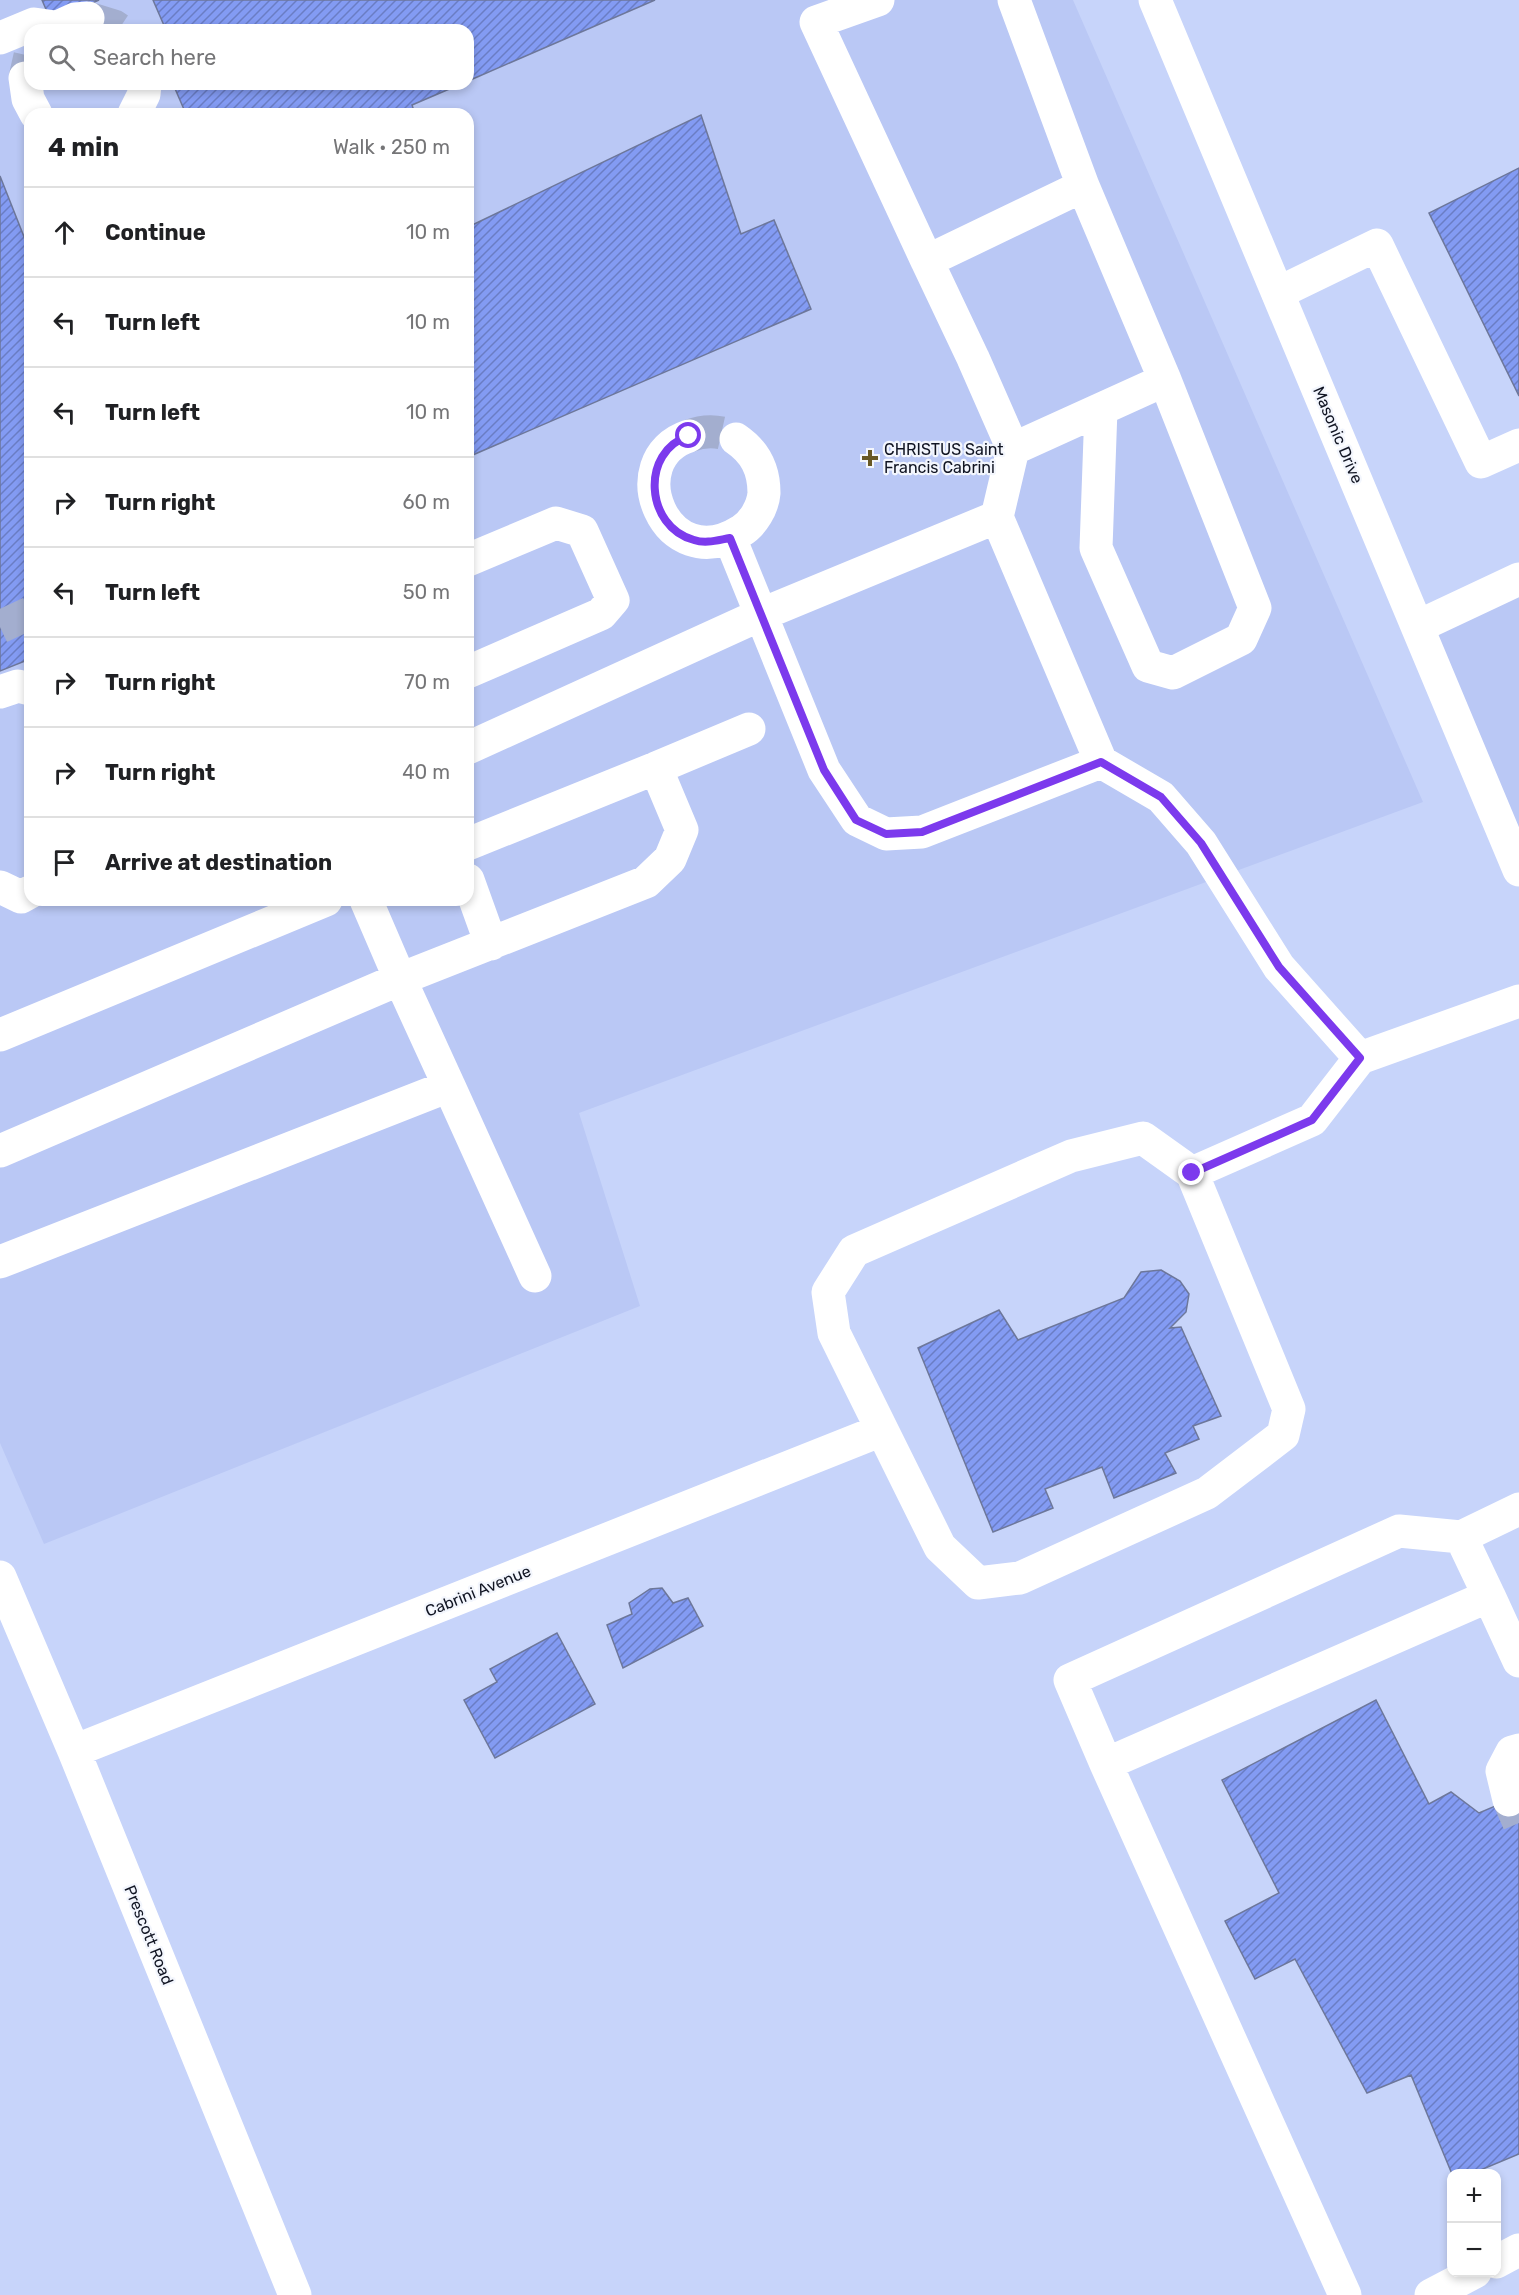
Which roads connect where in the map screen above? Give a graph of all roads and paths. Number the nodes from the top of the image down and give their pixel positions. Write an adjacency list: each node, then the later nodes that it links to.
1 (878, 0): 4 (street)
2 (1014, 0): 13 (street)
3 (1155, 0): 15 (street, Masonic Drive)
4 (812, 11): 14 (street)
5 (88, 18): 6 (street)
6 (64, 24)
7 (24, 28): 8 (street)
8 (0, 38)
9 (27, 90): 11 (street)
10 (144, 90): 12 (street)
11 (33, 108)
12 (138, 108)
13 (1083, 186): 14 (street); 16 (street)
14 (927, 261): 21 (street)
15 (1278, 293): 20 (street); 27 (street, Masonic Drive)
16 (1165, 380): 17 (street); 17 (street)
17 (1101, 409): 21 (street)
18 (689, 436): 23 (street)
19 (736, 439): 23 (street)
20 (1519, 445)
21 (1013, 449): 22 (street)
22 (997, 517): 26 (street); 33 (street)
23 (730, 538): 26 (street)
24 (474, 557): 28 (street)
25 (1519, 579): 27 (street)
26 (760, 615): 32 (street); 33 (street)
27 (1419, 626): 36 (street, Masonic Drive)
28 (474, 669)
29 (24, 688): 30 (street)
30 (0, 692)
31 (749, 729): 34 (street)
32 (474, 745)
33 (1101, 762): 46 (street)
34 (656, 768): 35 (street); 42 (street)
35 (474, 842)
36 (1519, 870)
37 (0, 887): 38 (street)
38 (24, 895)
39 (474, 897): 42 (street)
40 (312, 906): 45 (street)
41 (369, 906): 43 (street)
42 (491, 944): 43 (street)
43 (400, 979): 47 (street); 48 (street)
44 (1519, 1001): 46 (street)
45 (0, 1035)
46 (1360, 1058): 49 (street)
47 (449, 1086): 50 (street); 51 (street)
48 (0, 1151)
49 (1192, 1173): 52 (street); 52 (street)
50 (0, 1262)
51 (535, 1276)
52 (882, 1430): 59 (street, Cabrini Avenue)
53 (1519, 1509): 54 (street)
54 (1461, 1537): 56 (street); 60 (street)
55 (0, 1577): 59 (street, Prescott Road)
56 (1489, 1596): 57 (street); 60 (street)
57 (1519, 1661)
58 (1519, 1750): 61 (street)
59 (74, 1752): 65 (street, Prescott Road)
60 (1106, 1764): 66 (street)
61 (1509, 1800)
62 (1519, 2250): 63 (street)
63 (1501, 2260)
64 (1465, 2277): 67 (street)
65 (295, 2295)
66 (1345, 2295)
67 (1431, 2295)

